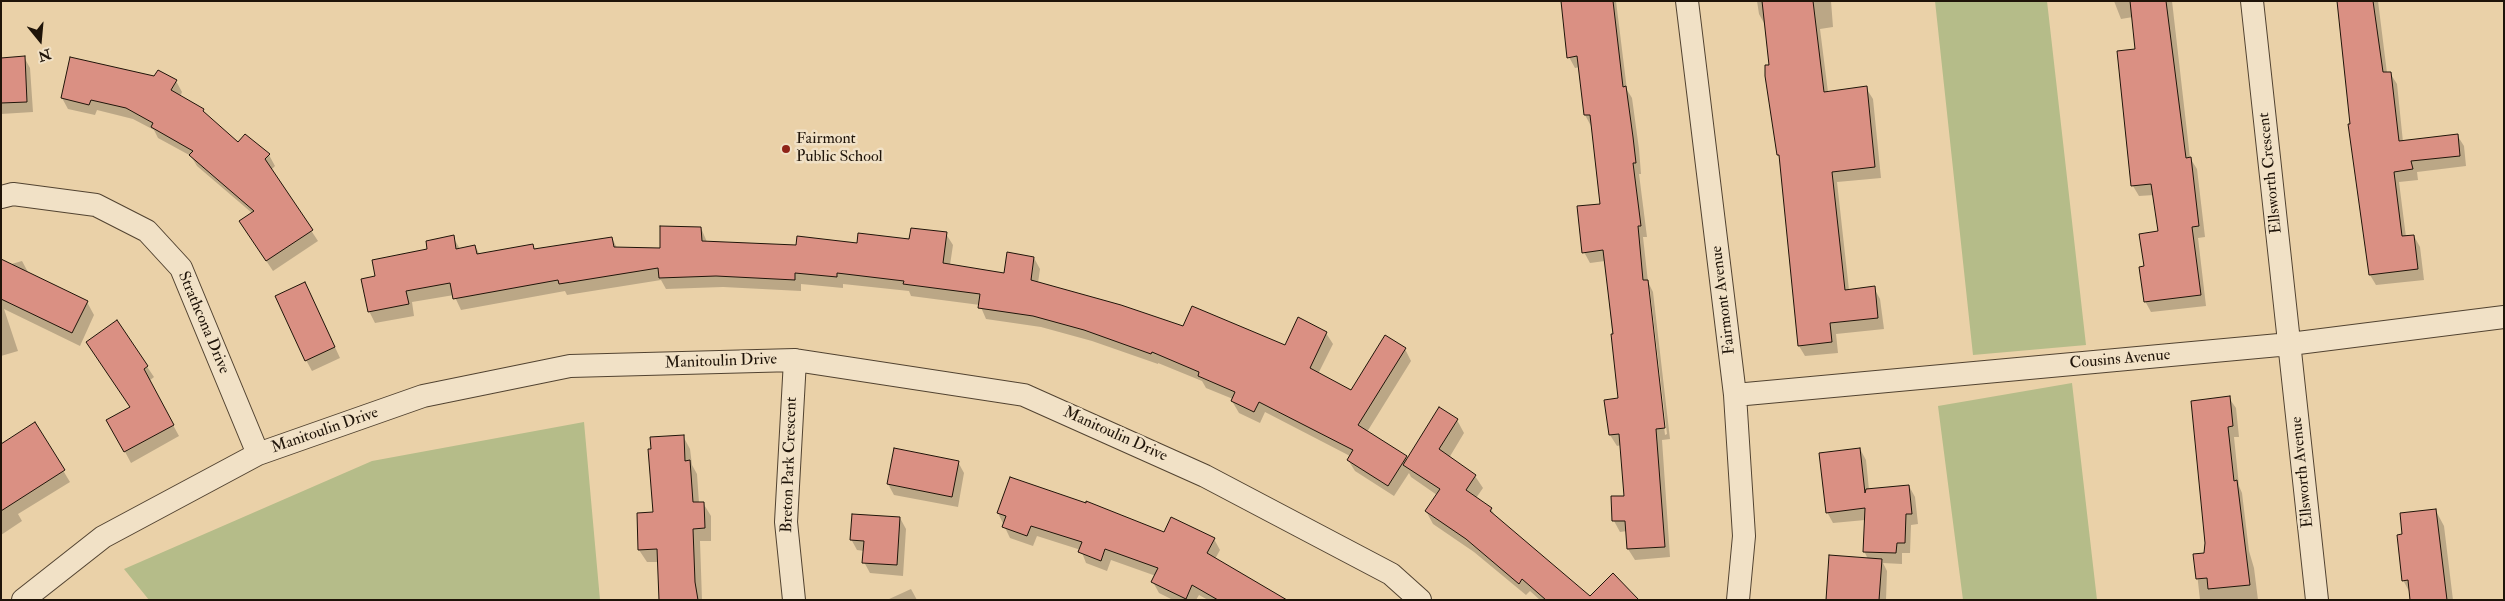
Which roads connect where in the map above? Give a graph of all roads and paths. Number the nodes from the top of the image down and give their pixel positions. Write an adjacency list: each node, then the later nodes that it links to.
1 (1687, 1): 7 (street, Fairmont Avenue)
2 (2252, 1): 5 (street, Ellsworth Crescent)
3 (1, 198): 8 (street, Strathcona Drive)
4 (2504, 317): 5 (street, Cousins Avenue)
5 (2290, 344): 7 (street, Cousins Avenue); 13 (street, Ellsworth Avenue)
6 (795, 360): 8 (street, Manitoulin Drive); 10 (street, Breton Park Crescent); 11 (street, Manitoulin Drive)
7 (1735, 395): 12 (street, Fairmont Avenue)
8 (258, 454): 9 (street, Manitoulin Drive)
9 (23, 600)
10 (794, 600)
11 (1420, 600)
12 (1738, 600)
13 (2317, 600)

